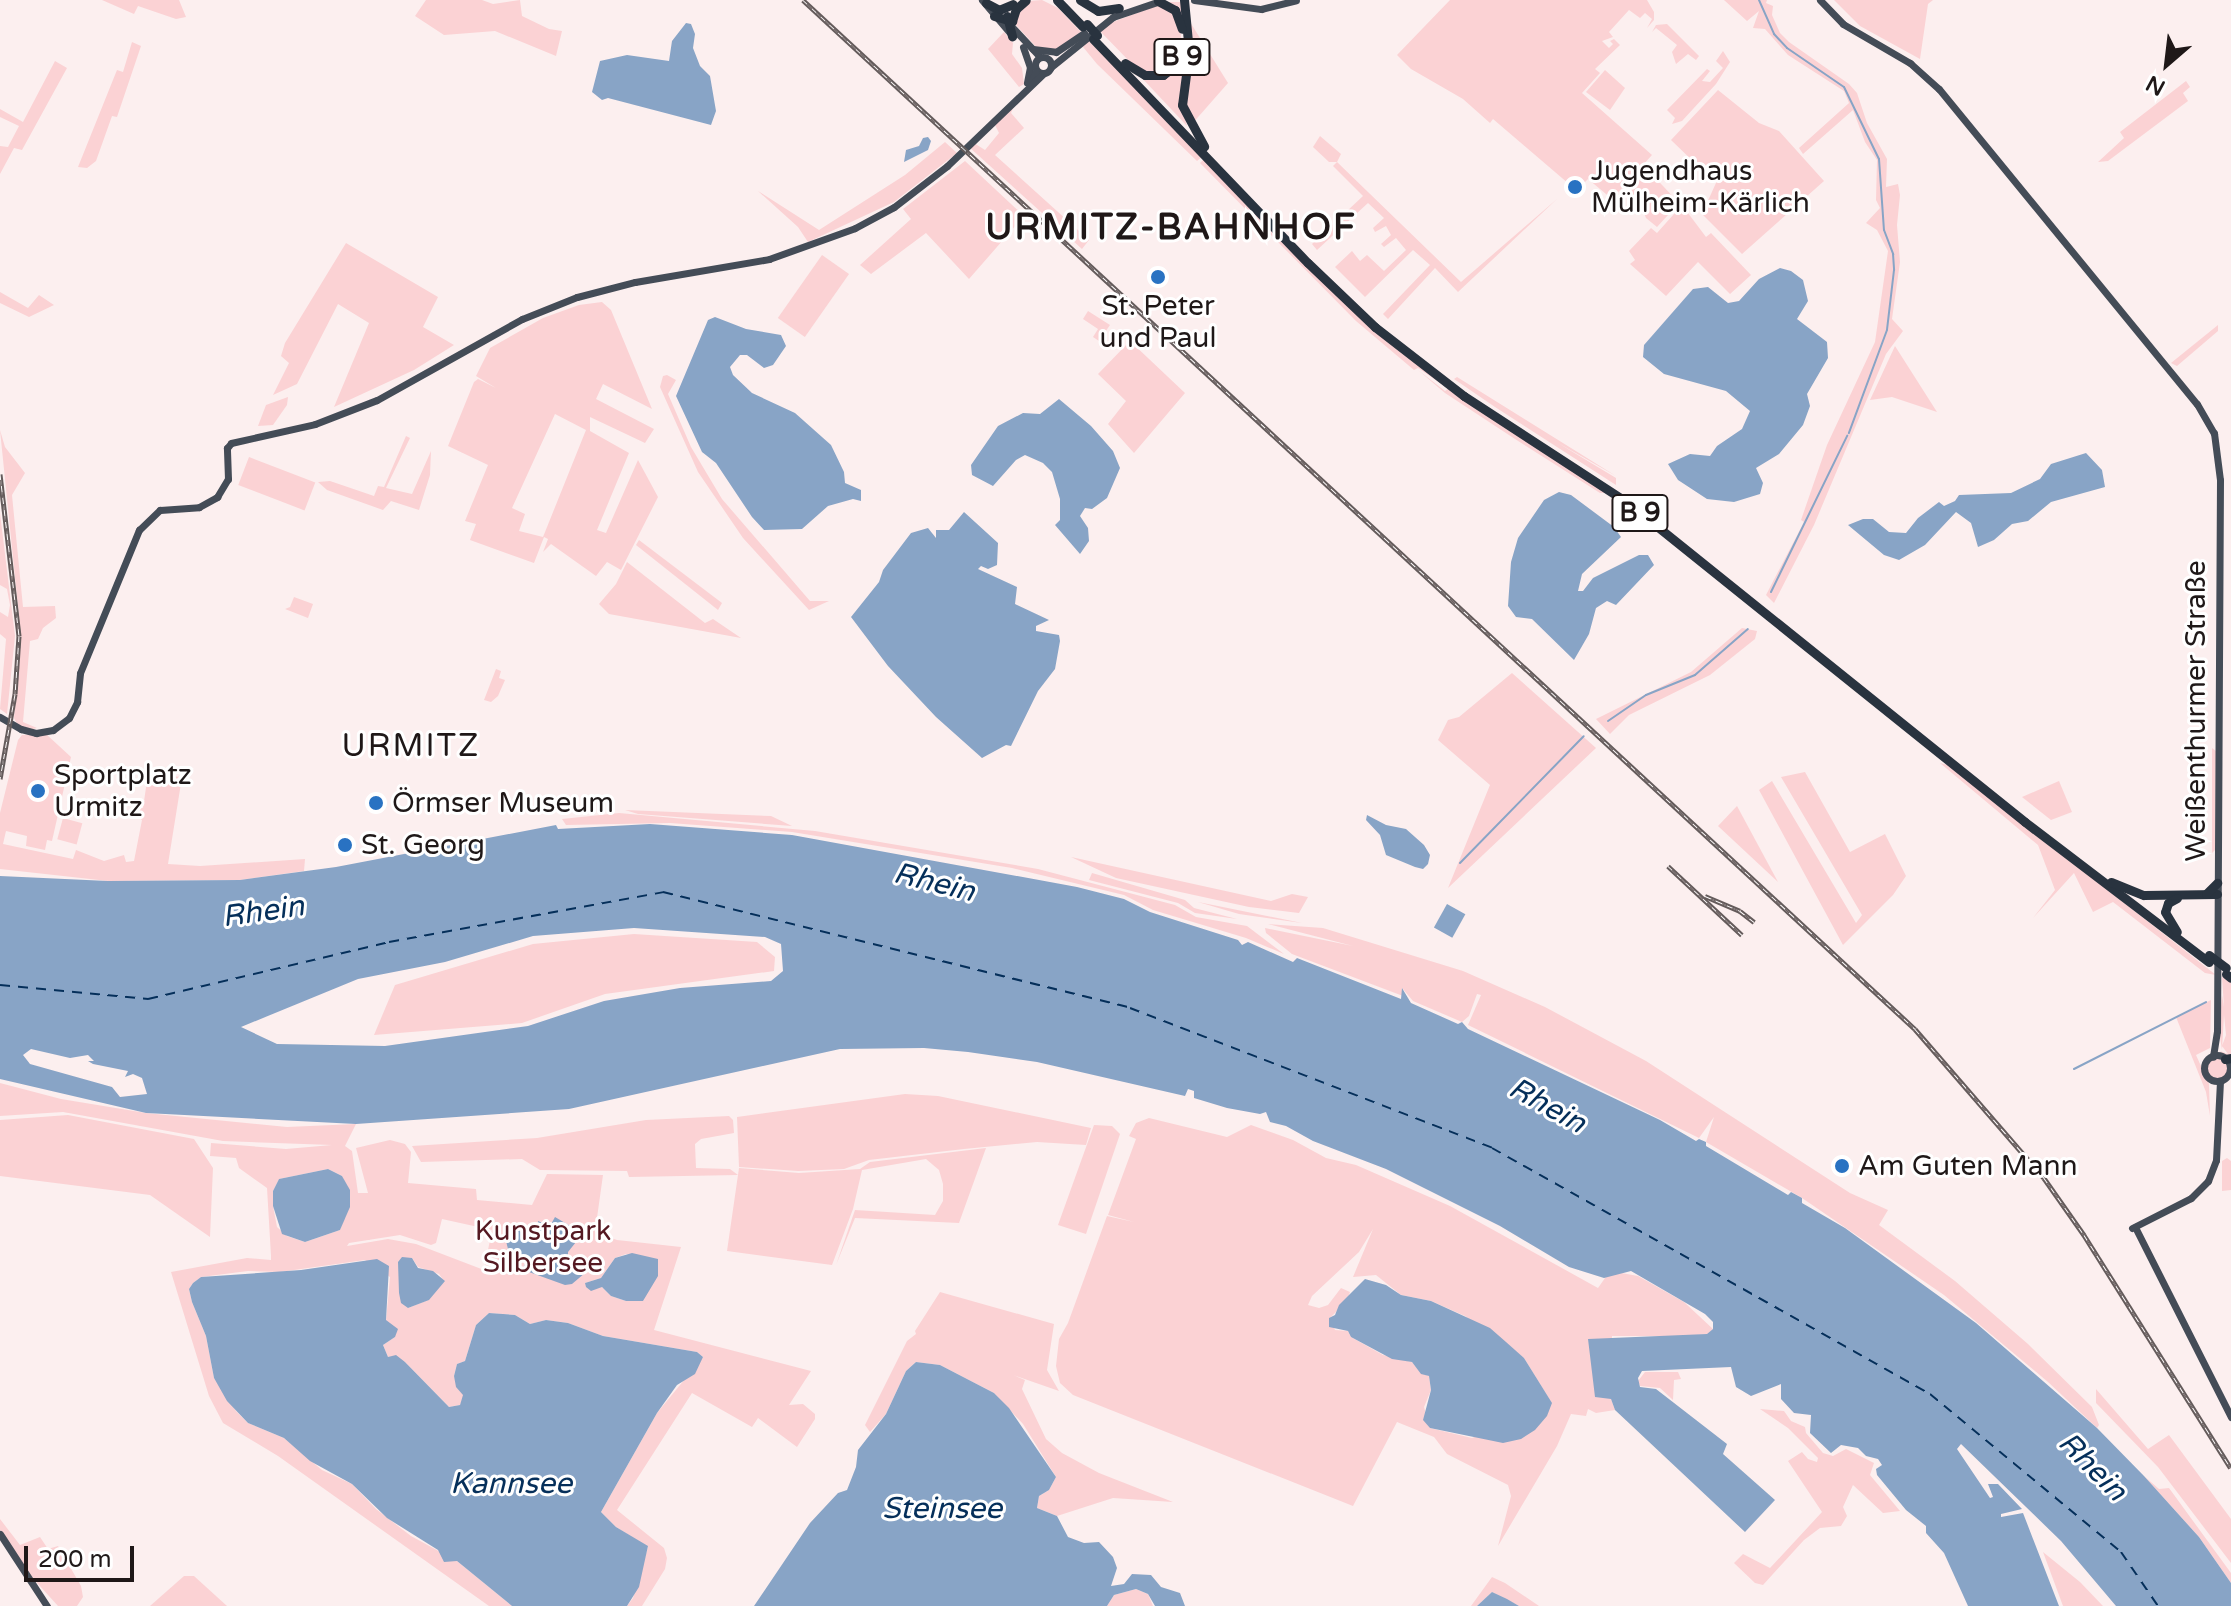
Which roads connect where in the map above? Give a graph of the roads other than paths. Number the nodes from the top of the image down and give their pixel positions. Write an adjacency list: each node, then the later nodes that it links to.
1 (1026, 0): 18 (highway)
2 (1054, 0): 14 (highway)
3 (1080, 0): 15 (highway)
4 (1140, 0): 15 (main road)
5 (1165, 0): 12 (main road)
6 (1184, 0): 16 (highway)
7 (1193, 0): 9 (main road); 16 (highway)
8 (1217, 0): 9 (main road)
9 (1296, 0)
10 (1823, 0): 30 (main road, Weißenthurmer Straße)
11 (984, 1): 13 (highway); 17 (main road); 18 (main road)
12 (1158, 1): 23 (highway, B 9); 24 (main road)
13 (1015, 2): 18 (highway)
14 (1067, 6): 19 (highway, B 9)
15 (1119, 8): 19 (main road)
16 (1186, 14): 27 (highway)
17 (994, 16): 18 (highway); 20 (main road)
18 (1009, 20): 20 (highway); 22 (main road)
19 (1085, 28): 21 (highway, B 9, bridge); 22 (main road); 24 (main road)
20 (1012, 36): 22 (main road)
21 (1095, 37): 23 (highway, B 9); 33 (highway, B 9)
22 (1024, 46): 24 (main road); 25 (main road)
23 (1125, 63): 27 (highway, B 9)
24 (1042, 65): 25 (main road); 26 (main road)
25 (1020, 95): 26 (main road)
26 (1001, 115): 28 (main road)
27 (1204, 146): 29 (highway, B 9)
28 (0, 717)
29 (2111, 882): 31 (highway, B 9); 32 (highway, B 9)
30 (2217, 883): 31 (highway)
31 (2213, 896): 32 (highway); 35 (main road, Weißenthurmer Straße)
32 (2177, 932): 33 (highway, B 9)
33 (2209, 959): 34 (highway, B 9, bridge)
34 (2228, 973)
35 (2225, 1060): 36 (main road); 36 (main road, Weißenthurmer Straße)
36 (2216, 1080): 37 (main road)
37 (2163, 1215): 38 (main road); 39 (main road)
38 (2147, 1227): 39 (main road); 40 (main road)
39 (2135, 1229): 40 (main road); 41 (main road)
40 (2146, 1247): 41 (main road)
41 (2178, 1314): 42 (main road)
42 (2231, 1417)
43 (0, 1534): 44 (main road)
44 (47, 1606)

